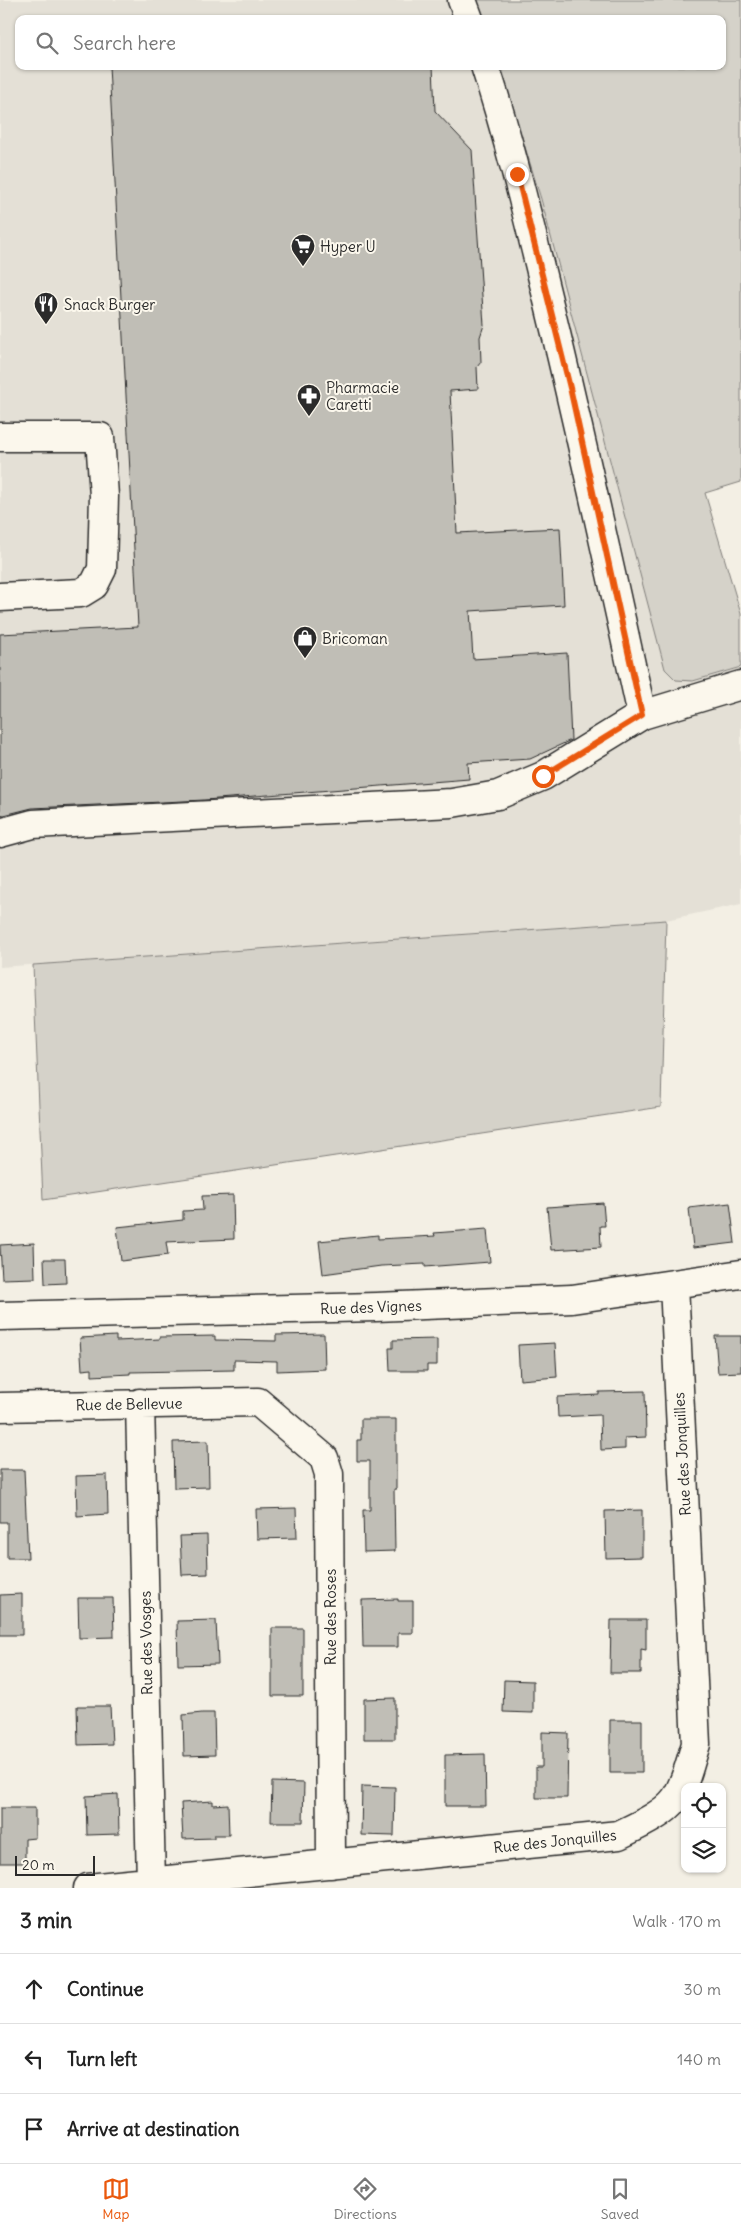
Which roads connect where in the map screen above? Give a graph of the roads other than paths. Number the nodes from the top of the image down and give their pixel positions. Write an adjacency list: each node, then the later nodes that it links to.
1 (462, 0): 2 (street)
2 (468, 15)
3 (486, 70): 7 (street)
4 (0, 437): 5 (street)
5 (0, 597)
6 (741, 685): 7 (street)
7 (642, 715): 8 (street)
8 (0, 834)
9 (741, 1274): 10 (street, Rue des Vignes)
10 (674, 1284): 11 (street, Rue des Vignes); 15 (street, Rue des Jonquilles)
11 (0, 1316)
12 (258, 1402): 13 (street, Rue de Bellevue); 15 (street, Rue des Roses)
13 (140, 1403): 14 (street, Rue de Bellevue); 16 (street, Rue des Vosges)
14 (0, 1407)
15 (331, 1864): 16 (street, Rue des Jonquilles)
16 (151, 1882): 17 (street, Rue des Jonquilles)
17 (88, 1888)

